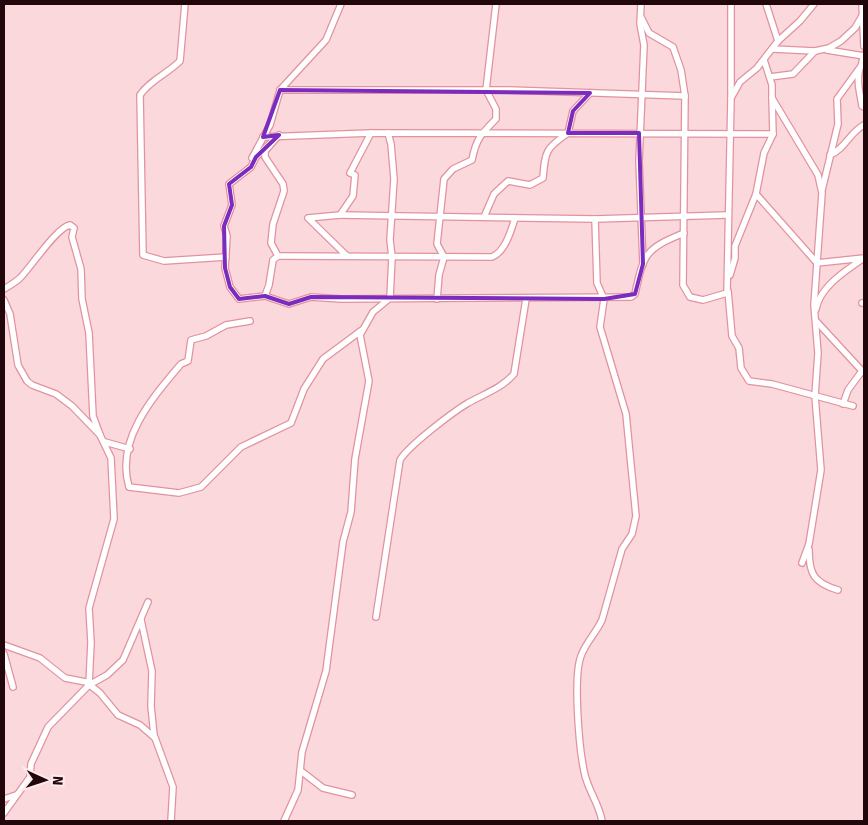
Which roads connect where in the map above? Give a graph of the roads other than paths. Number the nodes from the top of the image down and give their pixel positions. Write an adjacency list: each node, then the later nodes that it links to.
1 (185, 4): 55 (street)
2 (341, 4): 20 (street)
3 (496, 4): 21 (street)
4 (641, 4): 10 (street)
5 (731, 4): 25 (street)
6 (766, 4): 11 (street)
7 (814, 4): 11 (street)
8 (862, 4): 9 (street)
9 (862, 16): 12 (street); 13 (street)
10 (641, 17): 23 (street); 24 (street)
11 (778, 41): 14 (street)
12 (864, 46)
13 (823, 49): 15 (street); 16 (street)
14 (773, 50): 15 (street); 17 (street)
15 (814, 52): 19 (street)
16 (864, 56): 18 (street)
17 (764, 60): 19 (street); 25 (street)
18 (861, 66): 27 (street); 39 (street)
19 (770, 77): 26 (street)
20 (280, 90): 21 (street); 38 (street)
21 (486, 90): 22 (street); 31 (street)
22 (590, 93): 23 (street); 32 (street)
23 (640, 95): 24 (street); 33 (street)
24 (685, 96): 34 (street)
25 (731, 98): 35 (street)
26 (772, 98): 36 (street); 41 (street)
27 (864, 107)
28 (864, 126): 39 (street)
29 (371, 133): 30 (street); 37 (street); 43 (street)
30 (388, 133): 31 (street); 44 (street)
31 (482, 133): 32 (street); 45 (street)
32 (568, 133): 33 (street); 48 (street)
33 (639, 133): 34 (street); 49 (street)
34 (685, 134): 35 (street); 46 (street)
35 (729, 134): 36 (street); 47 (street)
36 (773, 134): 42 (street)
37 (279, 135): 38 (street); 40 (street); 53 (street)
38 (263, 137): 40 (street)
39 (830, 155): 41 (street)
40 (247, 169): 55 (street)
41 (822, 193): 59 (street)
42 (756, 194): 59 (street); 62 (street)
43 (340, 215): 44 (street); 54 (street)
44 (393, 215): 45 (street); 56 (street)
45 (439, 215): 48 (street); 57 (street)
46 (683, 215): 47 (street); 49 (street); 52 (street)
47 (727, 215): 62 (street)
48 (484, 217): 50 (street)
49 (639, 217): 51 (street); 60 (street)
50 (515, 218): 51 (street); 57 (street)
51 (595, 219): 67 (street)
52 (684, 233): 60 (street); 62 (street)
53 (278, 256): 54 (street); 63 (street)
54 (346, 256): 56 (street)
55 (226, 257): 63 (street)
56 (392, 257): 57 (street); 64 (street)
57 (444, 257): 65 (street)
58 (863, 258): 59 (street); 69 (street)
59 (817, 263): 69 (street)
60 (643, 264): 67 (street)
61 (4, 289): 77 (street)
62 (728, 293): 74 (street)
63 (265, 296): 64 (street)
64 (390, 298): 65 (street); 72 (street)
65 (437, 299): 66 (street)
66 (526, 299): 67 (street); 84 (street)
67 (604, 299): 98 (street)
68 (4, 300): 77 (street)
69 (816, 315): 71 (street)
70 (250, 321): 79 (street)
71 (817, 322): 73 (street); 74 (street)
72 (363, 328): 79 (street); 91 (street)
73 (863, 372): 75 (street)
74 (815, 396): 75 (street); 80 (street)
75 (843, 404): 76 (street)
76 (854, 406)
77 (100, 435): 78 (street)
78 (105, 442): 79 (street); 88 (street)
79 (130, 449)
80 (809, 544): 81 (street); 82 (street)
81 (802, 563)
82 (838, 590)
83 (148, 602): 85 (street)
84 (376, 617)
85 (141, 620): 88 (street); 90 (street)
86 (4, 645): 88 (street)
87 (4, 654): 89 (street)
88 (89, 684): 90 (street); 92 (street)
89 (13, 687)
90 (155, 738): 96 (street)
91 (301, 771): 93 (street); 97 (street)
92 (16, 795): 94 (street); 95 (street)
93 (352, 795)
94 (4, 799)
95 (4, 813)
96 (172, 821)
97 (284, 821)
98 (602, 821)

